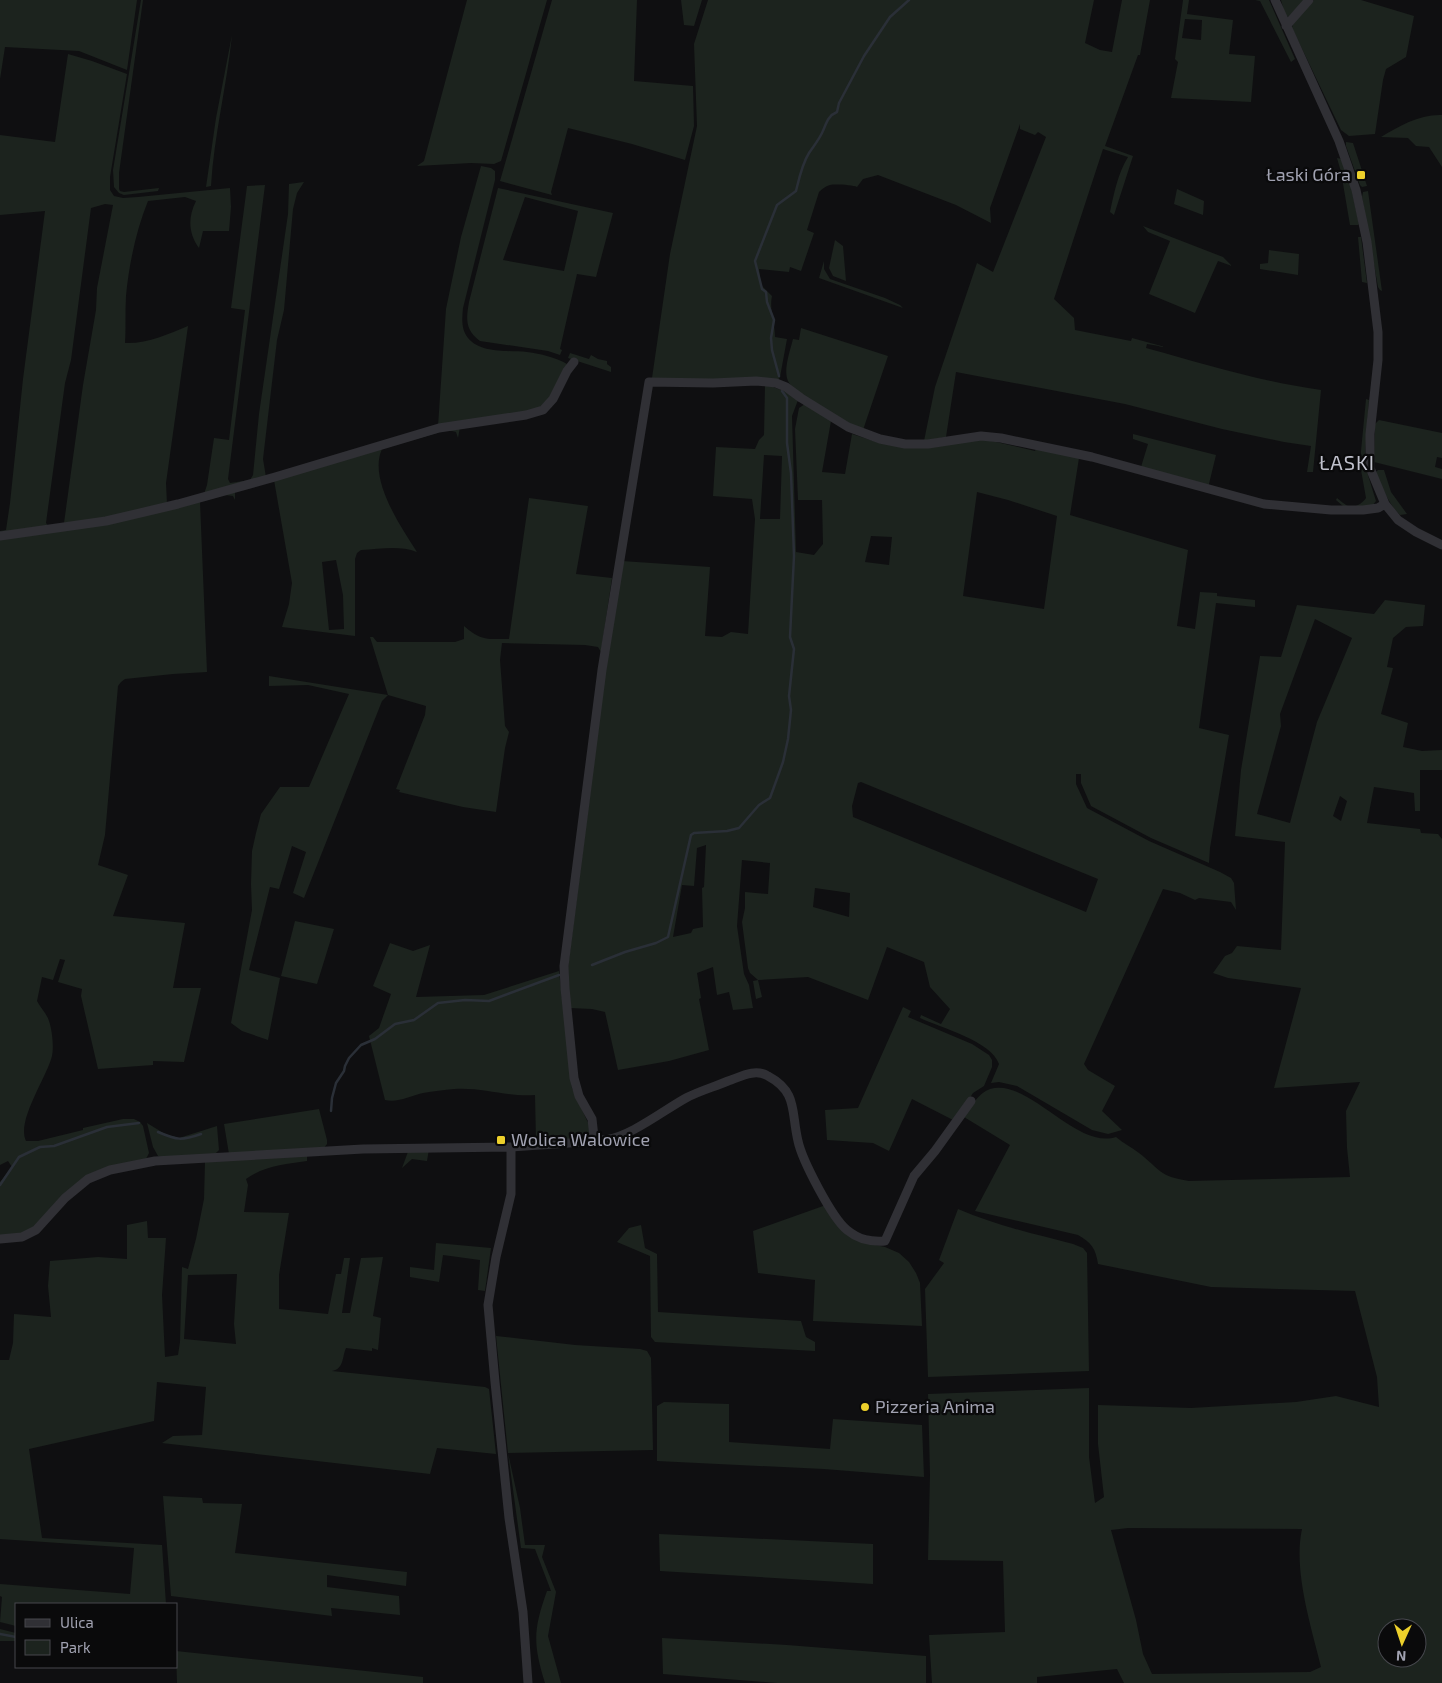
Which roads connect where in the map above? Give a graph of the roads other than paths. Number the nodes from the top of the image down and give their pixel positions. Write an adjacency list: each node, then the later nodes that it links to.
1 (1274, 0): 3 (street)
2 (1309, 0): 3 (street)
3 (1286, 26): 5 (street)
4 (574, 362): 6 (street)
5 (1385, 504): 7 (street); 9 (street)
6 (0, 536)
7 (1442, 544)
8 (971, 1101): 9 (street)
9 (594, 1137): 10 (street)
10 (511, 1146): 11 (street); 12 (street)
11 (0, 1239)
12 (528, 1683)

